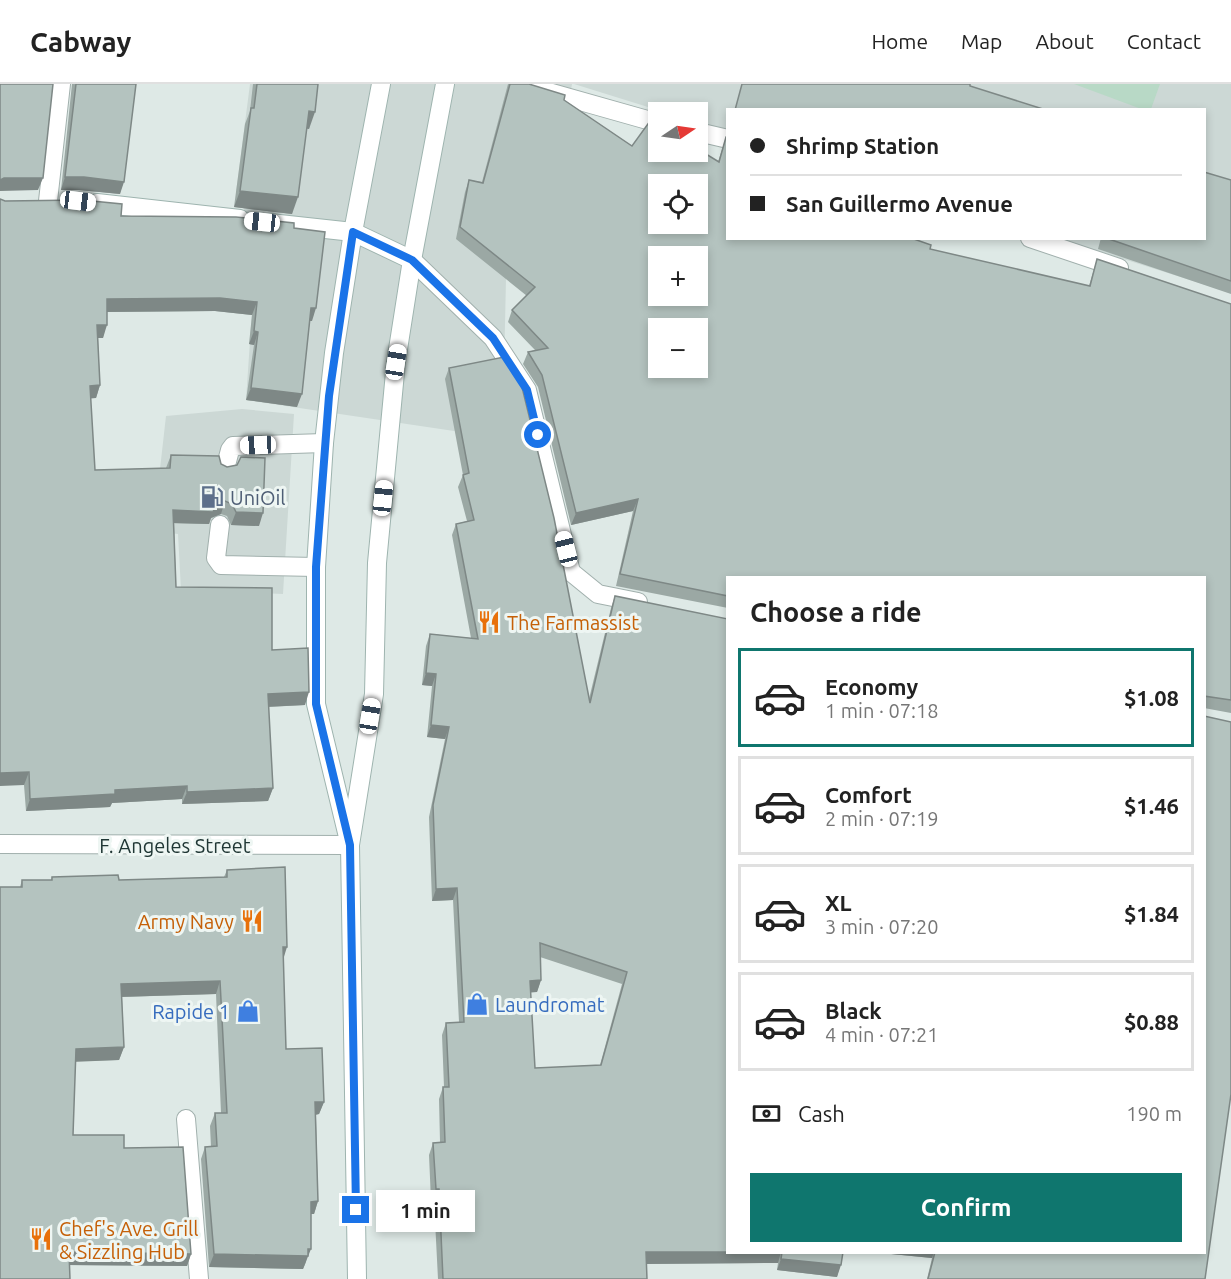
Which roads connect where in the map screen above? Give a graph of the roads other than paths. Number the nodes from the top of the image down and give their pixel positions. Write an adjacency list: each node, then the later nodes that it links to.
1 (61, 84): 9 (main road)
2 (381, 84): 10 (main road)
3 (445, 84): 12 (main road)
4 (520, 84): 5 (main road)
5 (648, 120)
6 (708, 134): 7 (main road)
7 (726, 139)
8 (29, 201): 9 (main road)
9 (48, 201): 10 (main road)
10 (353, 232): 12 (main road); 14 (main road)
11 (1036, 240): 13 (main road)
12 (412, 260): 18 (main road); 20 (main road)
13 (1131, 273)
14 (324, 443): 15 (main road); 17 (main road)
15 (225, 470)
16 (220, 525): 17 (main road)
17 (316, 567): 20 (main road)
18 (652, 605)
19 (0, 844): 20 (main road, F. Angeles Street)
20 (350, 845): 23 (main road)
21 (186, 1119): 22 (main road)
22 (199, 1279)
23 (357, 1279)

